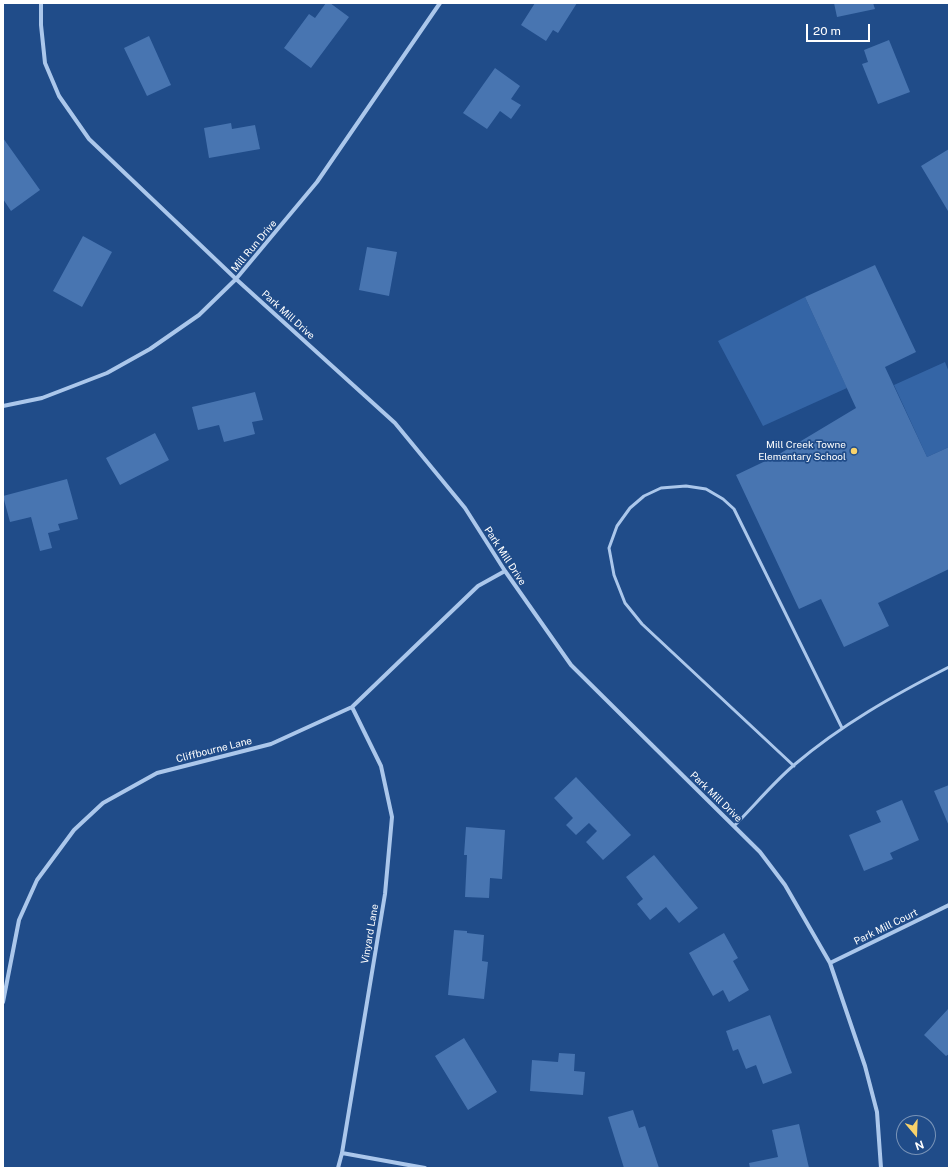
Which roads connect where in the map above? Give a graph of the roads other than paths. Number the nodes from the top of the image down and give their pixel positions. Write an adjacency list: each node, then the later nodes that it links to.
1 (41, 3): 3 (street, Park Mill Drive)
2 (440, 3): 3 (street, Mill Run Drive)
3 (236, 279): 4 (street, Mill Run Drive); 5 (street, Park Mill Drive)
4 (3, 406)
5 (505, 571): 7 (street, Cliffbourne Lane); 10 (street, Park Mill Drive)
6 (949, 667): 8 (lane)
7 (352, 707): 13 (street, Cliffbourne Lane); 14 (street, Vinyard Lane)
8 (842, 728): 9 (lane); 9 (lane)
9 (794, 766): 10 (lane)
10 (734, 826): 12 (street, Park Mill Drive)
11 (949, 905): 12 (street, Park Mill Court)
12 (830, 963): 17 (street, Park Mill Drive)
13 (3, 1002)
14 (342, 1153): 15 (street, Vinyard Lane); 16 (street)
15 (338, 1168)
16 (425, 1168)
17 (881, 1168)

